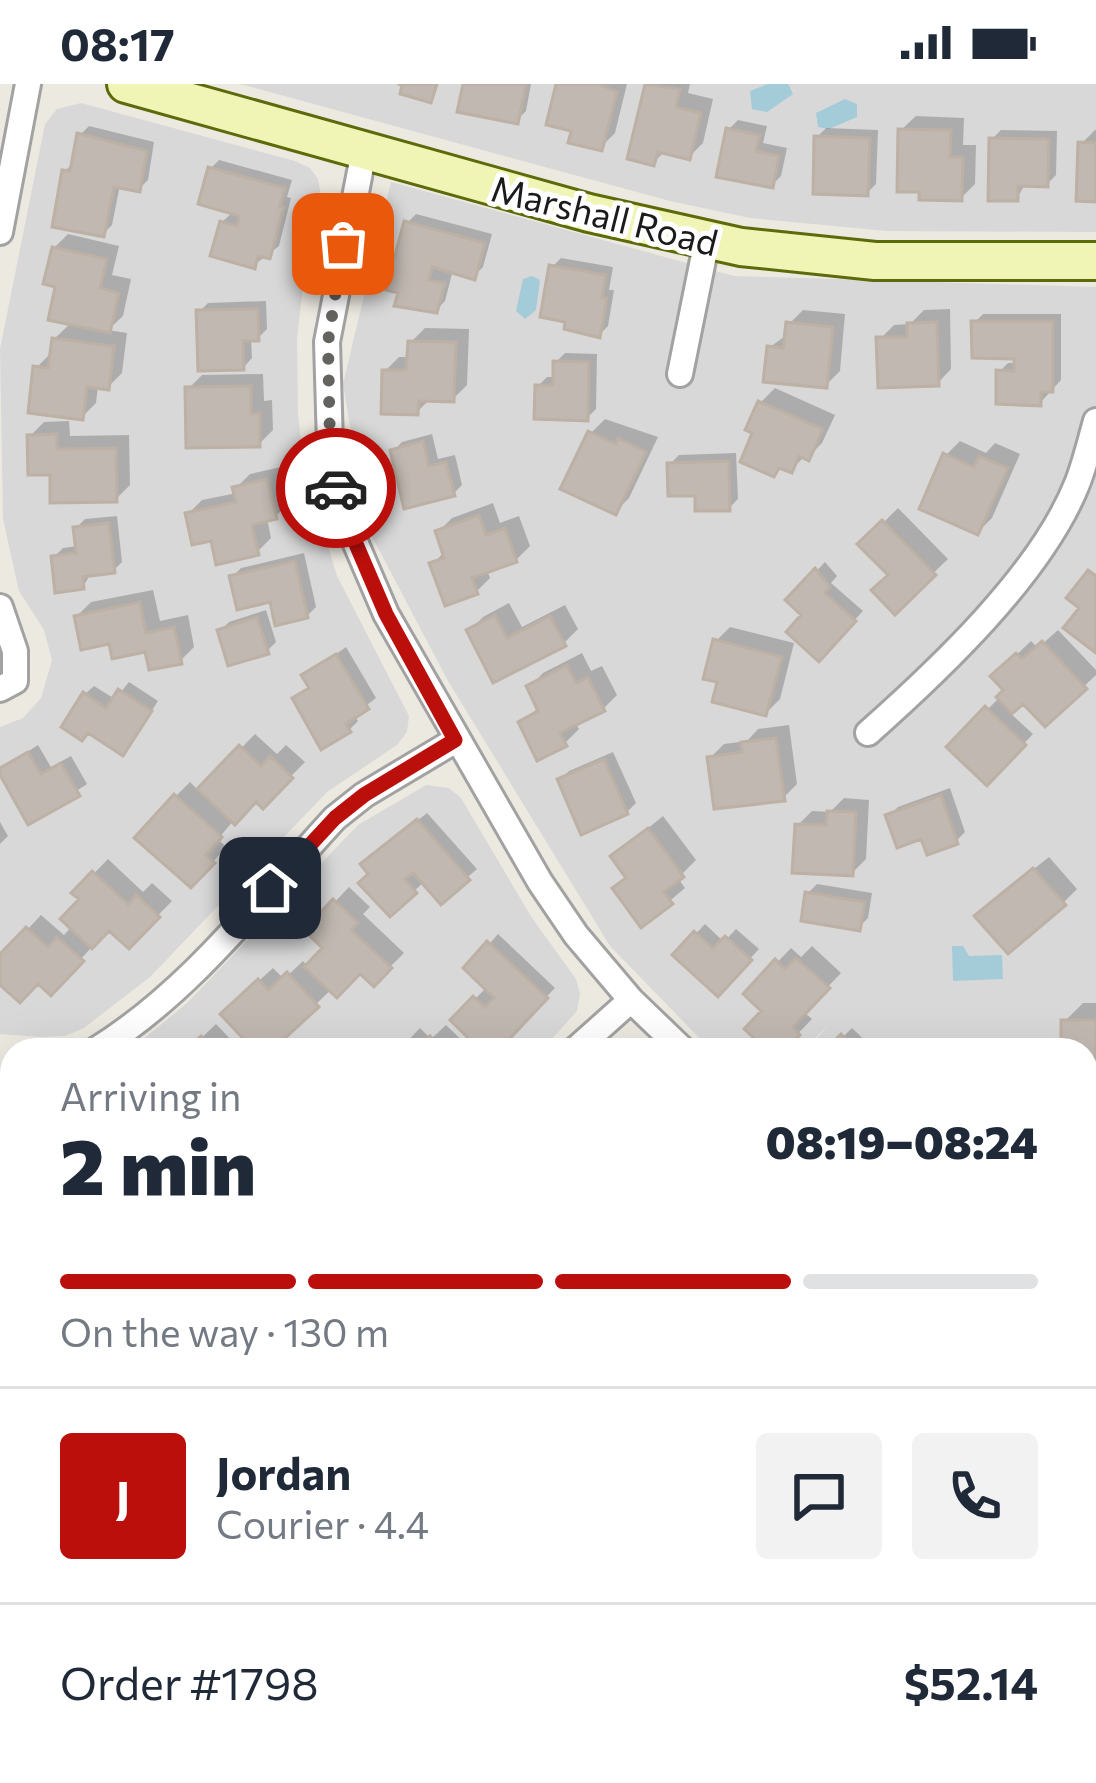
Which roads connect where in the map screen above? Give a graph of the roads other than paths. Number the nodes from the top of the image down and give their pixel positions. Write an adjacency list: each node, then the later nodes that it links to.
1 (28, 84): 4 (street)
2 (126, 84): 3 (street, Marshall Road)
3 (364, 151): 5 (street, Marshall Road); 12 (street)
4 (0, 232)
5 (706, 240): 6 (street, Marshall Road); 7 (street)
6 (1096, 262)
7 (680, 374)
8 (1096, 421): 11 (street)
9 (0, 608): 10 (street)
10 (0, 689)
11 (868, 733)
12 (455, 740): 13 (street); 14 (street)
13 (631, 1000): 15 (street); 16 (street)
14 (115, 1038)
15 (588, 1038)
16 (671, 1038)

